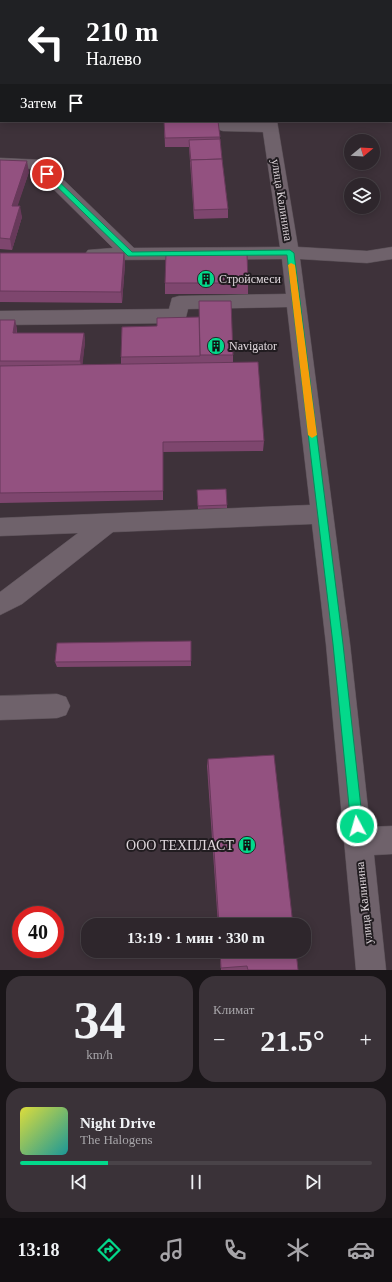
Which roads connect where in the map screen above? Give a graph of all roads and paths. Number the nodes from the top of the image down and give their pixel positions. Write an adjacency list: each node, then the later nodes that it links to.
1 (219, 122): 2 (street)
2 (270, 124): 4 (street, улица Калинина)
3 (0, 163): 7 (street)
4 (290, 253): 5 (street); 7 (street); 8 (street, улица Калинина)
5 (392, 253)
6 (77, 254): 7 (street)
7 (130, 254)
8 (296, 300): 9 (street); 10 (street, улица Калинина)
9 (0, 318)
10 (322, 514): 11 (street); 17 (street, улица Калинина)
11 (108, 523): 12 (street); 13 (street)
12 (0, 527)
13 (0, 604)
14 (57, 706): 15 (street)
15 (0, 708)
16 (392, 840): 17 (street)
17 (358, 842): 18 (street, улица Калинина)
18 (371, 970)

